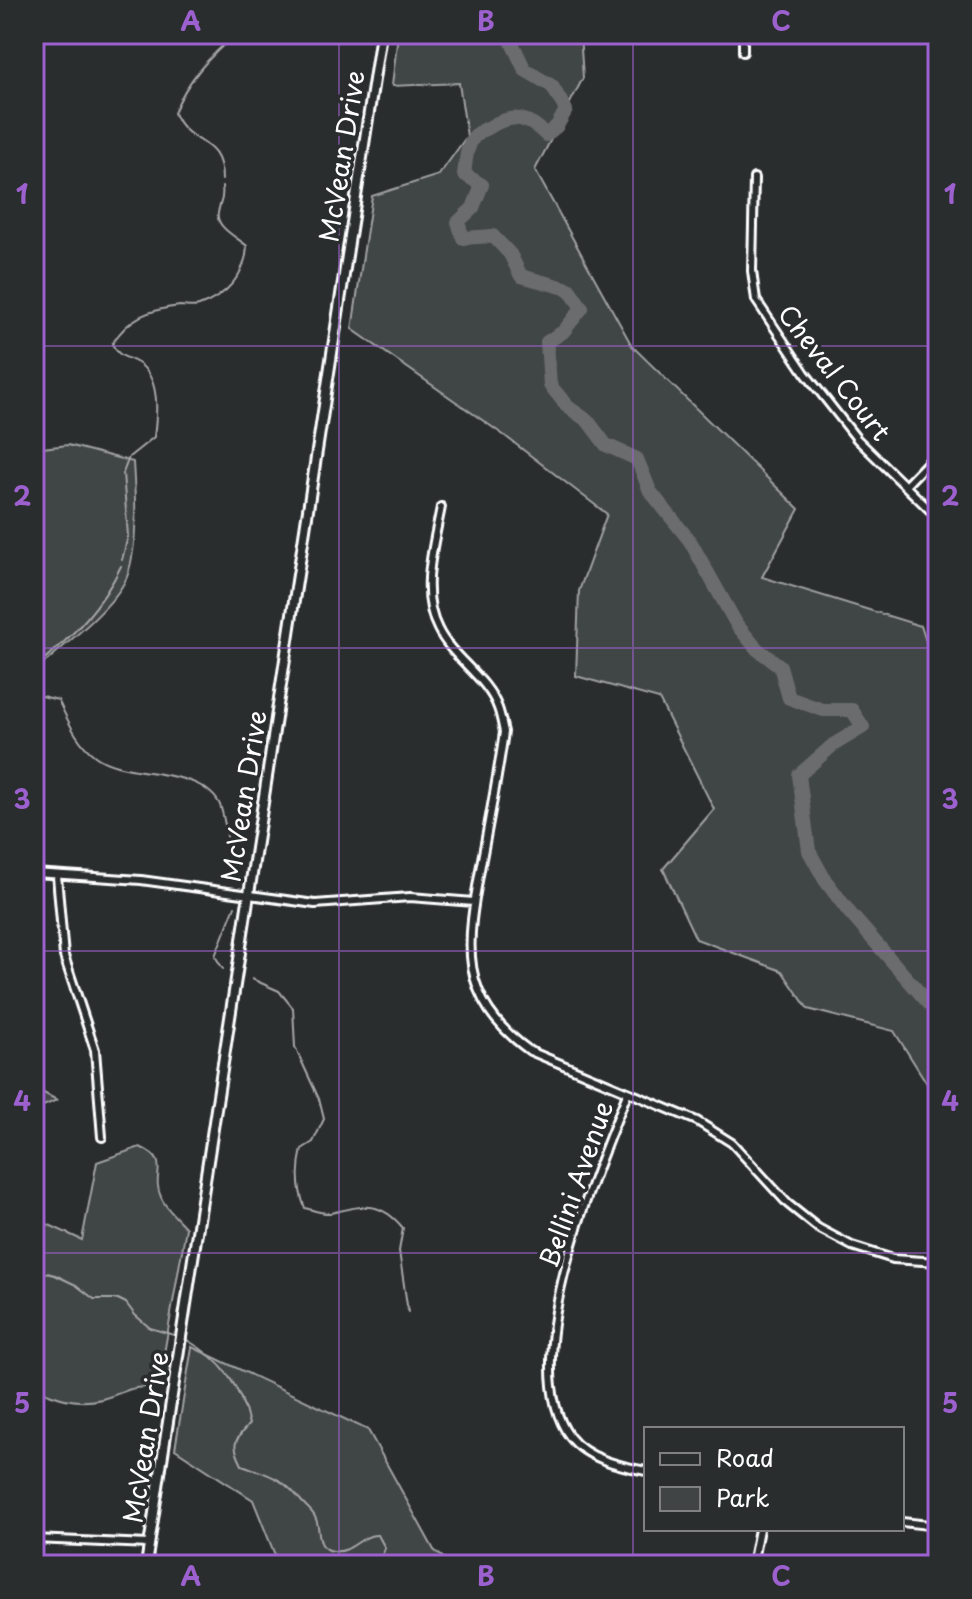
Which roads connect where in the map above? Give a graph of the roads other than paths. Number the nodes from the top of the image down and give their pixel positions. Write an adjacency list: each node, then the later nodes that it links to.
1 (381, 34): 11 (main road, McVean Drive)
2 (743, 34): 3 (street)
3 (743, 52)
4 (754, 178): 6 (street, Cheval Court)
5 (938, 452): 6 (street)
6 (905, 486): 8 (street, Cheval Court)
7 (441, 507): 12 (street)
8 (938, 518)
9 (34, 873): 10 (street)
10 (57, 876): 11 (street); 14 (street)
11 (248, 897): 12 (street); 21 (main road, McVean Drive)
12 (474, 902): 13 (street)
13 (627, 1094): 15 (street); 16 (street, Bellini Avenue)
14 (102, 1137)
15 (938, 1262)
16 (644, 1470)
17 (904, 1522): 18 (street)
18 (938, 1526)
19 (759, 1531): 23 (street)
20 (34, 1539): 21 (street)
21 (149, 1544): 22 (main road, McVean Drive)
22 (146, 1565)
23 (752, 1565)

